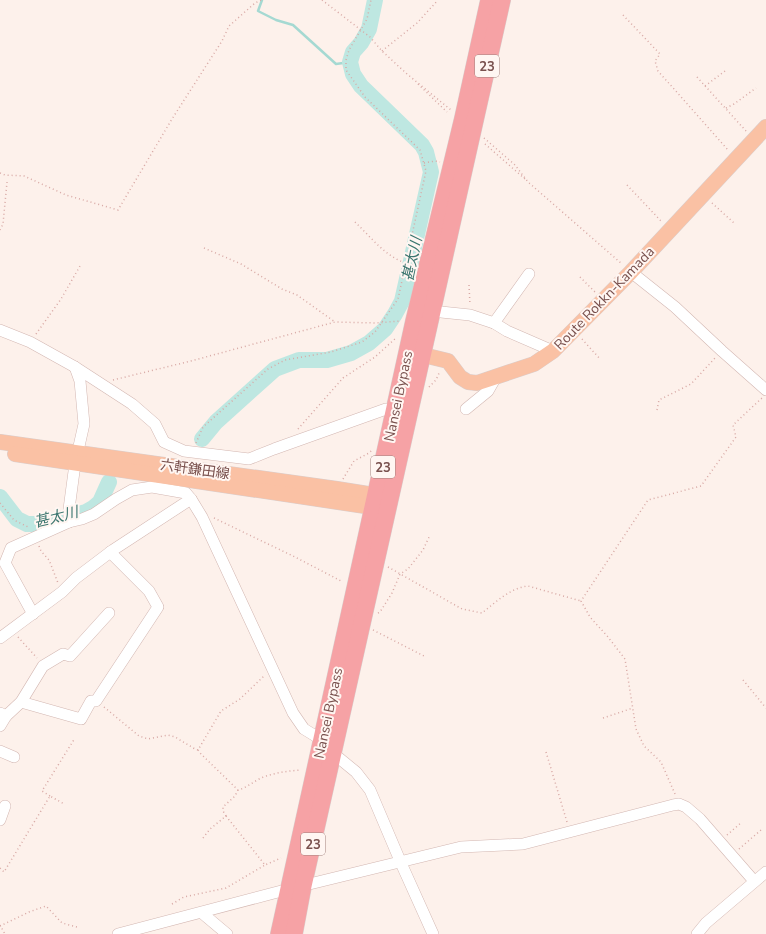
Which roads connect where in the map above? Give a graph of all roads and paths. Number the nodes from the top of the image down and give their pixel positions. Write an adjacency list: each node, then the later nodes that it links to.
1 (261, 0): 24 (path)
2 (322, 0): 8 (path)
3 (371, 0): 8 (path)
4 (438, 0): 9 (path)
5 (489, 0): 51 (highway, Nansei Bypass / 23)
6 (502, 0): 19 (highway, Nansei Bypass / 23)
7 (623, 15): 21 (path)
8 (361, 32): 9 (path); 23 (path)
9 (382, 51): 11 (path)
10 (726, 71): 13 (path)
11 (408, 74): 16 (path); 17 (path)
12 (697, 77): 13 (path)
13 (706, 86): 15 (path)
14 (756, 88): 15 (path)
15 (726, 108): 20 (path)
16 (447, 112)
17 (454, 112)
18 (766, 127): 20 (main road, Route Rokkn-Kamada)
19 (479, 138): 26 (path); 26 (path); 51 (highway, Nansei Bypass / 23)
20 (754, 139): 21 (main road, Route Rokkn-Kamada)
21 (736, 159): 28 (main road, Route Rokkn-Kamada)
22 (435, 161): 23 (path)
23 (424, 163): 34 (path)
24 (0, 173)
25 (7, 182): 32 (path)
26 (528, 182): 37 (path)
27 (628, 185): 31 (path)
28 (703, 195): 30 (path); 31 (main road, Route Rokkn-Kamada)
29 (355, 222): 34 (path)
30 (734, 223)
31 (673, 227): 37 (main road, Route Rokkn-Kamada)
32 (0, 230)
33 (204, 248): 44 (path)
34 (405, 264): 35 (path); 45 (path)
35 (418, 265)
36 (80, 266): 50 (path)
37 (631, 272): 41 (main road, Route Rokkn-Kamada); 53 (street)
38 (528, 274): 47 (street)
39 (580, 277): 41 (path)
40 (468, 285): 43 (path)
41 (603, 300): 49 (main road, Route Rokkn-Kamada)
42 (441, 312): 43 (street)
43 (470, 315): 47 (street)
44 (335, 322): 45 (path); 57 (path)
45 (383, 322): 46 (path); 64 (path)
46 (396, 322)
47 (494, 323): 52 (street)
48 (0, 330): 50 (street)
49 (574, 330): 52 (main road, Route Rokkn-Kamada); 54 (path)
50 (30, 342): 55 (street)
51 (411, 347): 56 (main road, Route Rokkn-Kamada); 62 (path); 68 (highway, Nansei Bypass / 23)
52 (553, 351): 56 (main road, Route Rokkn-Kamada)
53 (722, 351): 58 (street); 61 (path)
54 (600, 359)
55 (75, 367): 57 (street); 66 (street)
56 (496, 377): 60 (street)
57 (103, 384): 59 (street)
58 (765, 393): 76 (path)
59 (386, 409)
60 (466, 410)
61 (657, 410)
62 (298, 429)
63 (0, 442): 66 (main road, 六軒鎌田線)
64 (195, 444)
65 (0, 452): 66 (main road, 六軒鎌田線)
66 (77, 458): 68 (main road, 六軒鎌田線); 70 (street)
67 (191, 499): 69 (street); 70 (street); 72 (street)
68 (382, 503): 95 (highway, Nansei Bypass / 23); 99 (highway, Nansei Bypass / 23)
69 (202, 517): 75 (path); 85 (street)
70 (69, 522): 78 (street)
71 (430, 534): 74 (path)
72 (110, 552): 78 (street); 87 (street)
73 (384, 566): 74 (path)
74 (400, 574): 76 (path); 79 (path)
75 (349, 585)
76 (581, 601): 89 (path)
77 (109, 613): 84 (street)
78 (33, 614): 80 (street)
79 (374, 614)
80 (12, 629): 82 (street); 84 (path)
81 (370, 629): 83 (path)
82 (0, 638)
83 (424, 656)
84 (43, 666): 88 (street)
85 (274, 669): 95 (street); 96 (path)
86 (743, 680): 90 (path)
87 (96, 701): 88 (street); 96 (path)
88 (21, 702): 91 (street)
89 (633, 708): 92 (path); 105 (path)
90 (766, 708)
91 (3, 714): 93 (street)
92 (603, 718)
93 (0, 726)
94 (75, 738): 103 (path)
95 (322, 740): 99 (street); 121 (highway, Nansei Bypass / 23)
96 (198, 750): 102 (path)
97 (0, 751): 100 (street)
98 (546, 752): 111 (path)
99 (334, 754): 116 (street); 121 (highway, Nansei Bypass / 23)
100 (14, 757)
101 (300, 770): 102 (path)
102 (238, 790): 107 (path)
103 (50, 796): 104 (path); 118 (path)
104 (64, 804)
105 (679, 804): 111 (street); 113 (street)
106 (6, 806): 108 (street)
107 (226, 816): 112 (path); 117 (path)
108 (0, 820)
109 (742, 822): 113 (path)
110 (761, 830): 114 (path)
111 (570, 832): 116 (street)
112 (203, 838)
113 (720, 841): 114 (street)
114 (732, 856): 120 (street)
115 (281, 858): 117 (path)
116 (401, 863): 121 (street); 131 (street)
117 (266, 865): 122 (path)
118 (0, 868)
119 (766, 872): 120 (street)
120 (754, 881): 132 (street)
121 (296, 888): 123 (street); 129 (highway, Nansei Bypass / 23); 130 (highway, Nansei Bypass / 23)
122 (172, 904)
123 (202, 913): 127 (street); 128 (street)
124 (0, 925): 125 (path); 126 (path)
125 (77, 927)
126 (5, 934)
127 (118, 934)
128 (227, 934)
129 (279, 934)
130 (294, 934)
131 (433, 934)
132 (697, 934)

